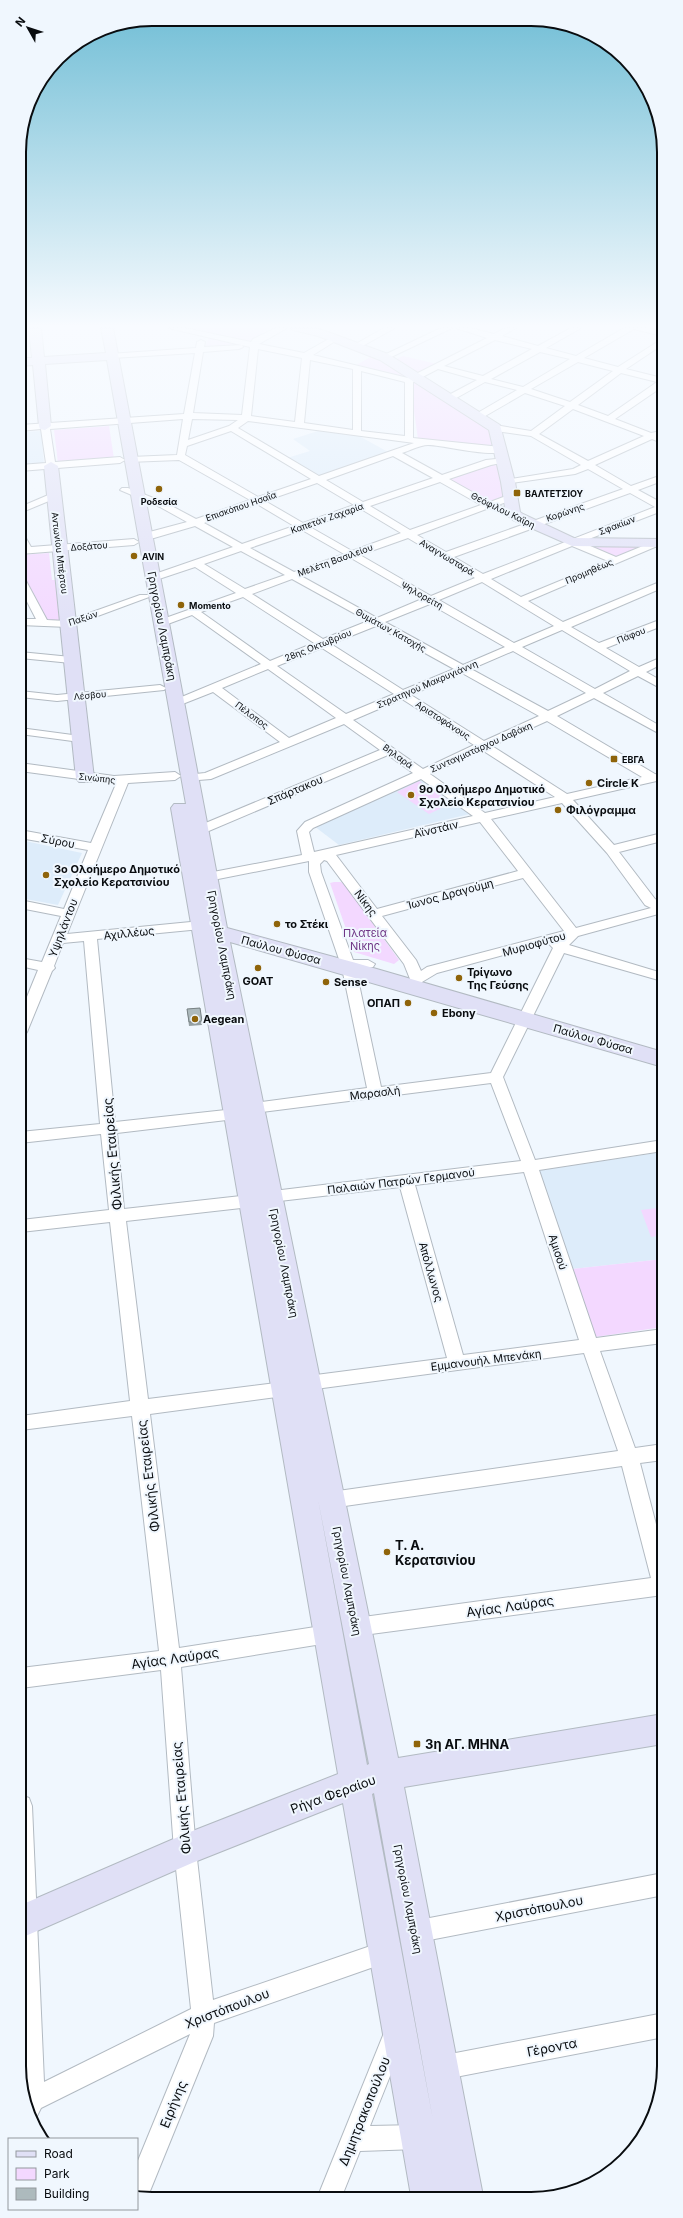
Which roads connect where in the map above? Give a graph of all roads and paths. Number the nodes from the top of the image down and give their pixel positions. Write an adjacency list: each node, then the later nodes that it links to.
1 (46, 432): 24 (street, Αντωνίου Μπέρτου)
2 (120, 432): 23 (main road, Γρηγορίου Λαμπράκη)
3 (185, 432): 19 (street)
4 (222, 432): 19 (street)
5 (238, 432): 27 (street, Αναγνωσταρά)
6 (346, 432): 12 (street)
7 (409, 432): 17 (street)
8 (496, 432): 21 (main road)
9 (517, 432): 14 (street)
10 (535, 432): 14 (street)
11 (641, 432): 15 (street)
12 (357, 433): 17 (street)
13 (657, 433): 15 (street)
14 (532, 434): 25 (street)
15 (652, 436): 16 (street); 25 (street)
16 (657, 438)
17 (409, 439): 18 (street)
18 (426, 442): 20 (street, Επισκόπου Ησαΐα); 21 (street)
19 (182, 445): 22 (street)
20 (394, 453): 27 (street, Επισκόπου Ησαΐα); 28 (street, Θεόφιλου Καϊρη)
21 (502, 455): 28 (street, Καπετάν Ζαχαρία); 30 (main road)
22 (181, 457): 23 (street); 35 (street, Ψηλορείτη)
23 (125, 460): 24 (street); 32 (main road, Γρηγορίου Λαμπράκη)
24 (51, 466): 26 (street); 33 (main road, Αντωνίου Μπέρτου)
25 (588, 466): 30 (street); 31 (street)
26 (26, 468)
27 (317, 479): 35 (street, Επισκόπου Ησαΐα); 38 (street, Αναγνωσταρά)
28 (441, 479): 36 (street, Θεόφιλου Καϊρη); 38 (street, Καπετάν Ζαχαρία)
29 (657, 480): 31 (street, Κορώνης)
30 (508, 482): 34 (main road)
31 (629, 490): 37 (street); 43 (street, Κορώνης)
32 (132, 492): 42 (street, Θυμάτων Κατοχής); 46 (main road, Γρηγορίου Λαμπράκη)
33 (53, 496): 39 (street); 51 (main road, Αντωνίου Μπέρτου)
34 (509, 498): 36 (street, Μελέτη Βασιλείου); 41 (main road)
35 (258, 501): 42 (street, Επισκόπου Ησαΐα); 44 (street, Ψηλορείτη)
36 (489, 505): 41 (street, Θεόφιλου Καϊρη); 45 (street, Μελέτη Βασιλείου)
37 (657, 505)
38 (361, 506): 44 (street, Καπετάν Ζαχαρία); 45 (street, Αναγνωσταρά)
39 (26, 507)
40 (657, 510): 47 (street, Σφακίων)
41 (513, 514): 43 (main road, Θεόφιλου Καϊρη)
42 (194, 523): 46 (street, Επισκόπου Ησαΐα); 50 (street, Θυμάτων Κατοχής)
43 (531, 524): 47 (main road, Θεόφιλου Καϊρη); 54 (street, Κορώνης)
44 (302, 527): 50 (street, Καπετάν Ζαχαρία); 53 (street, Ψηλορείτη)
45 (409, 534): 53 (street, Μελέτη Βασιλείου); 54 (street, Αναγνωσταρά)
46 (140, 539): 51 (street, Δοξάτου); 58 (main road, Γρηγορίου Λαμπράκη); 63 (main road, Γρηγορίου Λαμπράκη)
47 (572, 542): 48 (main road); 55 (street, Θεόφιλου Καϊρη); 59 (street, 28ης Οκτωβρίου)
48 (657, 543)
49 (657, 544): 55 (street, Προμηθέως)
50 (241, 547): 56 (street, Καπετάν Ζαχαρία); 57 (street, Θυμάτων Κατοχής)
51 (61, 548): 52 (street, Δοξάτου); 71 (main road, Αντωνίου Μπέρτου)
52 (26, 551)
53 (351, 555): 57 (street, Μελέτη Βασιλείου); 64 (street, Ψηλορείτη)
54 (446, 556): 59 (street, Αναγνωσταρά)
55 (615, 560): 65 (street, Προμηθέως)
56 (196, 562): 58 (street, Καπετάν Ζαχαρία); 62 (street, Αριστοφάνους)
57 (292, 576): 62 (street, Μελέτη Βασιλείου); 68 (street, Θυμάτων Κατοχής)
58 (153, 578): 69 (main road, Γρηγορίου Λαμπράκη)
59 (482, 578): 64 (street, 28ης Οκτωβρίου); 65 (street, Αναγνωσταρά)
60 (657, 586): 73 (street, Στρατηγού Μακρυγιάννη)
61 (26, 591): 70 (street)
62 (245, 593): 66 (street, Μελέτη Βασιλείου); 74 (street, Αριστοφάνους)
63 (144, 596): 71 (street, Παξών); 84 (main road, Γρηγορίου Λαμπράκη)
64 (430, 599): 68 (street, 28ης Οκτωβρίου); 75 (street, Ψηλορείτη)
65 (520, 601): 73 (street, Αναγνωσταρά)
66 (193, 611): 69 (street, Μελέτη Βασιλείου); 80 (street, Βηλαρά)
67 (26, 622): 70 (street, Παξών)
68 (376, 622): 74 (street, 28ης Οκτωβρίου); 81 (street, Θυμάτων Κατοχής)
69 (161, 623): 90 (main road, Γρηγορίου Λαμπράκη)
70 (44, 624): 71 (street, Παξών)
71 (68, 624): 78 (main road, Αντωνίου Μπέρτου)
72 (657, 624): 76 (street, Πάφου)
73 (562, 625): 75 (street, Στρατηγού Μακρυγιάννη); 76 (street, Αναγνωσταρά)
74 (323, 643): 80 (street, 28ης Οκτωβρίου); 86 (street, Αριστοφάνους)
75 (512, 647): 81 (street, Στρατηγού Μακρυγιάννη); 87 (street, Ψηλορείτη)
76 (599, 647): 82 (street, Αναγνωσταρά)
77 (26, 656): 78 (street)
78 (71, 660): 89 (main road, Αντωνίου Μπέρτου)
79 (657, 662): 82 (street, Συνταγματάρχου Δαβάκη)
80 (270, 665): 85 (street, 28ης Οκτωβρίου); 92 (street, Βηλαρά)
81 (462, 668): 86 (street, Στρατηγού Μακρυγιάννη); 91 (street, Θυμάτων Κατοχής)
82 (638, 672): 83 (street, Αναγνωσταρά); 87 (street, Συνταγματάρχου Δαβάκη)
83 (657, 683)
84 (160, 688): 89 (street, Λέσβου); 102 (main road, Γρηγορίου Λαμπράκη)
85 (215, 688): 90 (street, 28ης Οκτωβρίου); 96 (street, Πέλοπος)
86 (402, 694): 92 (street, Στρατηγού Μακρυγιάννη); 97 (street, Αριστοφάνους)
87 (595, 694): 91 (street, Συνταγματάρχου Δαβάκη); 93 (street, Ψηλορείτη)
88 (26, 695): 89 (street, Λέσβου)
89 (77, 697): 95 (main road, Αντωνίου Μπέρτου)
90 (176, 703): 102 (main road, Γρηγορίου Λαμπράκη)
91 (548, 716): 97 (street, Συνταγματάρχου Δαβάκη); 101 (street, Θυμάτων Κατοχής)
92 (346, 719): 96 (street, Στρατηγού Μακρυγιάννη); 98 (street, Βηλαρά)
93 (657, 729)
94 (26, 732): 95 (street)
95 (80, 739): 104 (main road, Αντωνίου Μπέρτου)
96 (288, 743): 102 (street, Στρατηγού Μακρυγιάννη)
97 (483, 746): 100 (street, Συνταγματάρχου Δαβάκη); 106 (street, Αριστοφάνους)
98 (389, 750): 100 (street, Βηλαρά); 108 (street, Σπάρτακου)
99 (26, 768): 104 (street, Σινώπης)
100 (422, 773): 107 (street, Βηλαρά); 113 (street, Συνταγματάρχου Δαβάκη)
101 (657, 776)
102 (182, 777): 105 (street, Σινώπης); 108 (main road, Γρηγορίου Λαμπράκη); 122 (main road, Γρηγορίου Λαμπράκη)
103 (657, 777): 106 (street, Αϊνστάιν)
104 (85, 778): 105 (street, Σινώπης)
105 (123, 780): 111 (street, Υψηλάντου)
106 (565, 798): 107 (street, Αϊνστάιν); 112 (street, Αριστοφάνους)
107 (484, 818): 113 (street, Αϊνστάιν); 114 (street, Βηλαρά)
108 (200, 830): 115 (main road, Γρηγορίου Λαμπράκη)
109 (26, 835): 111 (street, Σύρου)
110 (657, 838): 112 (street)
111 (95, 848): 119 (street, Υψηλάντου)
112 (610, 850): 117 (street, Αριστοφάνους)
113 (315, 856): 115 (street, Αϊνστάιν); 120 (street, Νίκης); 126 (street)
114 (526, 873): 120 (street, Ίωνος Δραγούμη); 121 (street, Βηλαρά)
115 (208, 877): 122 (main road, Γρηγορίου Λαμπράκη)
116 (26, 905): 119 (street)
117 (657, 906)
118 (657, 910): 121 (street, Μυριοφύτου)
119 (69, 914): 124 (street, Υψηλάντου)
120 (374, 914): 130 (street, Νίκης)
121 (573, 933): 125 (street)
122 (215, 934): 123 (street, Αχιλλέως); 126 (main road, Παύλου Φύσσα); 126 (main road, Παύλου Φύσσα); 137 (main road, Γρηγορίου Λαμπράκη); 137 (main road, Γρηγορίου Λαμπράκη)
123 (90, 937): 124 (street, Αχιλλέως); 138 (street, Φιλικής Εταιρείας)
124 (58, 940): 128 (street, Υψηλάντου)
125 (555, 943): 129 (street); 130 (street, Μυριοφύτου); 132 (street)
126 (353, 962): 130 (main road, Παύλου Φύσσα); 136 (street)
127 (26, 963): 128 (street)
128 (48, 968): 131 (street, Υψηλάντου)
129 (657, 975)
130 (414, 983): 132 (main road, Παύλου Φύσσα)
131 (26, 1011)
132 (526, 1015): 133 (main road, Παύλου Φύσσα); 134 (main road, Παύλου Φύσσα); 135 (street)
133 (657, 1047)
134 (657, 1058)
135 (496, 1077): 136 (street, Μαρασλή); 141 (street, Αμισού)
136 (375, 1093): 137 (street, Μαρασλή)
137 (244, 1111): 138 (street, Μαρασλή); 143 (main road, Γρηγορίου Λαμπράκη)
138 (110, 1127): 139 (street, Μαρασλή); 144 (street, Φιλικής Εταιρείας)
139 (26, 1137)
140 (657, 1146): 141 (street, Παλαιών Πατρών Γερμανού)
141 (530, 1166): 142 (street, Παλαιών Πατρών Γερμανού); 147 (street, Αμισού)
142 (406, 1181): 143 (street, Παλαιών Πατρών Γερμανού); 148 (street, Απόλλωνος)
143 (261, 1198): 144 (street, Παλαιών Πατρών Γερμανού); 149 (main road, Γρηγορίου Λαμπράκη); 150 (main road, Γρηγορίου Λαμπράκη)
144 (117, 1216): 145 (street, Παλαιών Πατρών Γερμανού); 151 (street, Φιλικής Εταιρείας)
145 (26, 1225)
146 (657, 1337): 147 (street, Εμμανουήλ Μπενάκη)
147 (590, 1347): 148 (street, Εμμανουήλ Μπενάκη); 154 (street, Αμισού)
148 (457, 1364): 149 (street, Εμμανουήλ Μπενάκη)
149 (308, 1383): 155 (main road, Γρηγορίου Λαμπράκη)
150 (284, 1389): 151 (street); 159 (main road, Γρηγορίου Λαμπράκη)
151 (140, 1409): 152 (street); 160 (street, Φιλικής Εταιρείας)
152 (26, 1422)
153 (657, 1453): 154 (street)
154 (629, 1458): 155 (street); 156 (street, Αμισού)
155 (331, 1500): 158 (main road, Γρηγορίου Λαμπράκη)
156 (657, 1563)
157 (657, 1586): 158 (street, Αγίας Λαύρας)
158 (356, 1627): 163 (main road, Γρηγορίου Λαμπράκη)
159 (328, 1634): 160 (street, Αγίας Λαύρας); 164 (main road, Γρηγορίου Λαμπράκη)
160 (170, 1659): 161 (street, Αγίας Λαύρας); 165 (street, Φιλικής Εταιρείας)
161 (26, 1677)
162 (657, 1730): 163 (main road, Ρήγα Φεραίου)
163 (386, 1775): 164 (main road, Ρήγα Φεραίου); 168 (main road, Γρηγορίου Λαμπράκη)
164 (355, 1784): 165 (main road, Ρήγα Φεραίου); 169 (main road, Γρηγορίου Λαμπράκη)
165 (185, 1850): 167 (main road, Ρήγα Φεραίου); 171 (street, Φιλικής Εταιρείας)
166 (657, 1885): 168 (street, Χριστόπουλου)
167 (26, 1920)
168 (414, 1932): 174 (main road, Γρηγορίου Λαμπράκη)
169 (385, 1952): 171 (street, Χριστόπουλου); 172 (main road, Γρηγορίου Λαμπράκη)
170 (26, 1982): 175 (street)
171 (203, 2015): 176 (street, Χριστόπουλου); 179 (street, Ειρήνης)
172 (398, 2026): 177 (main road, Γρηγορίου Λαμπράκη); 178 (street, Δημητρακοπούλου)
173 (657, 2027): 174 (street, Γέροντα)
174 (440, 2068): 182 (main road, Γρηγορίου Λαμπράκη)
175 (30, 2097)
176 (32, 2104)
177 (418, 2137): 178 (street); 181 (main road, Γρηγορίου Λαμπράκη)
178 (353, 2139): 180 (street, Δημητρακοπούλου)
179 (138, 2190)
180 (332, 2192)
181 (428, 2192)
182 (464, 2192)

